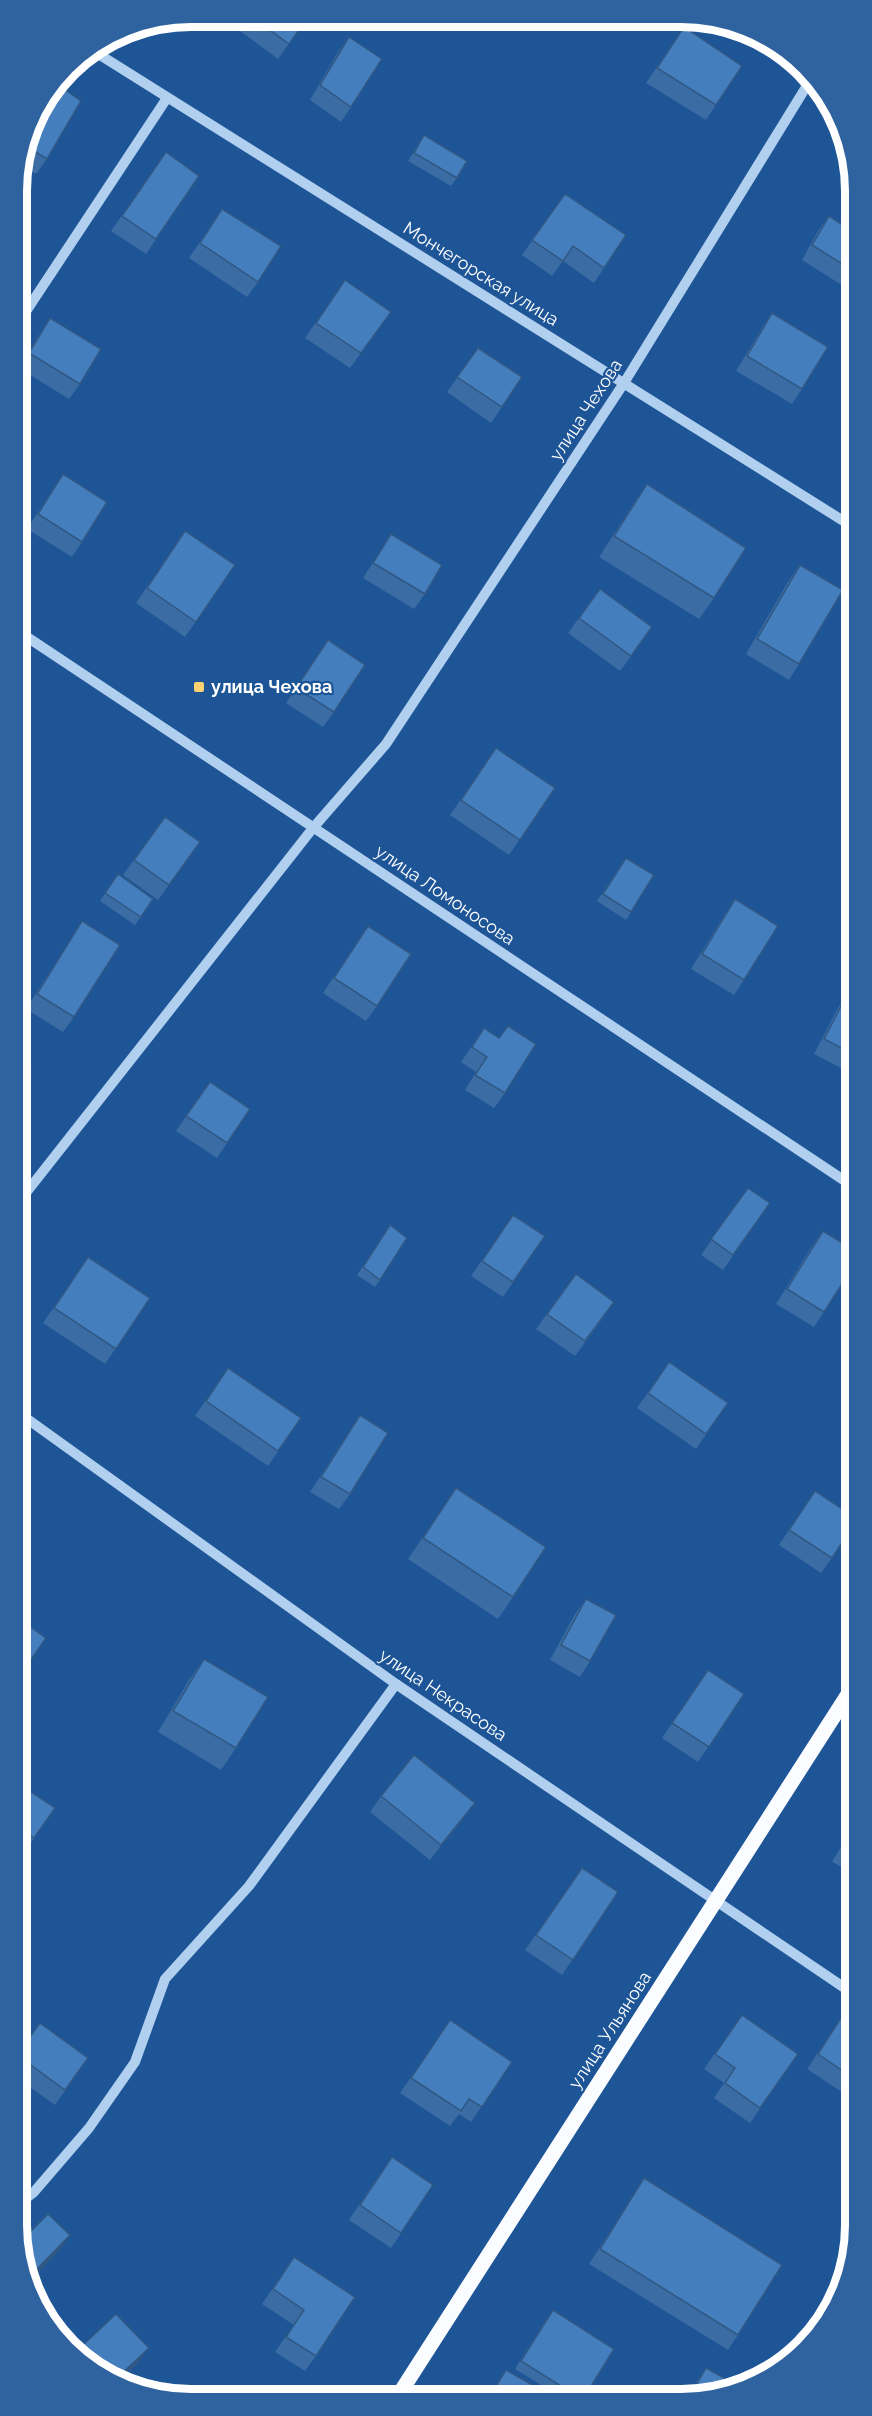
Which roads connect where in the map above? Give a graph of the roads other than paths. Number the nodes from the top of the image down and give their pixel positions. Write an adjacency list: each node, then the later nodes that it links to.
1 (100, 55): 3 (street, Мончегорская улица)
2 (807, 86): 5 (street, улица Чехова)
3 (167, 98): 4 (street); 5 (street, Мончегорская улица)
4 (27, 310)
5 (624, 383): 6 (street, Мончегорская улица); 8 (street, улица Чехова)
6 (845, 522)
7 (27, 637): 8 (street, улица Ломоносова)
8 (313, 828): 9 (street, улица Ломоносова); 10 (street, улица Чехова)
9 (845, 1181)
10 (27, 1192)
11 (27, 1419): 12 (street, улица Некрасова)
12 (396, 1684): 14 (street, улица Некрасова); 16 (street)
13 (845, 1699): 14 (main road, улица Ульянова)
14 (717, 1900): 15 (street, улица Некрасова); 17 (main road, улица Ульянова)
15 (845, 1988)
16 (27, 2198)
17 (403, 2389)

